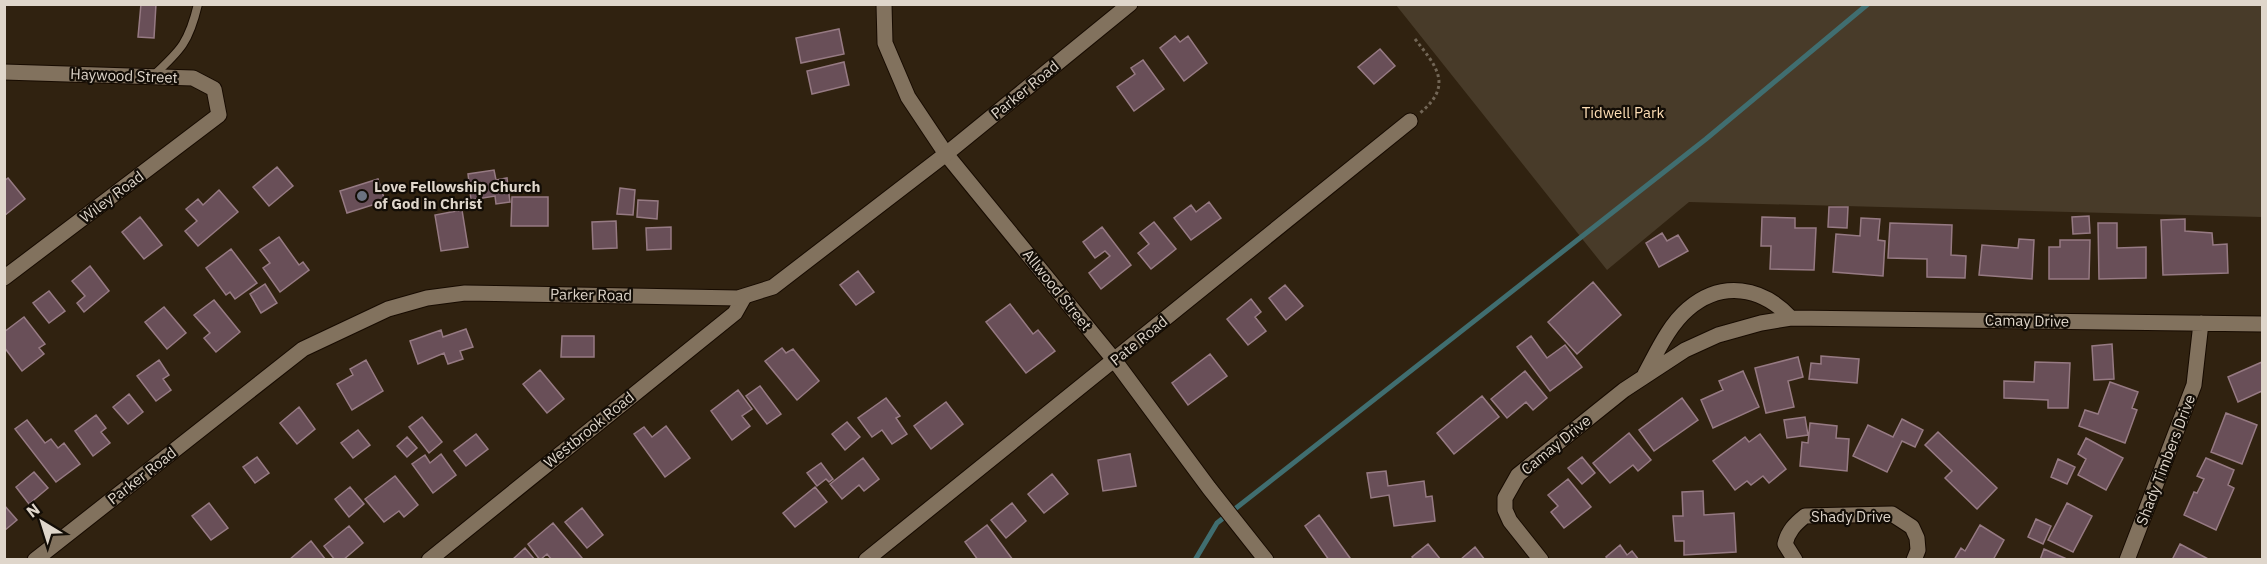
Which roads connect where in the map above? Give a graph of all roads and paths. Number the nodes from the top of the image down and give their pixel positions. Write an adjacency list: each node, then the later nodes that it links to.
1 (198, 4): 6 (lane)
2 (884, 4): 9 (street, Allwood Street)
3 (1130, 4): 9 (street, Parker Road)
4 (1415, 39): 8 (path)
5 (4, 72): 6 (street, Haywood Street)
6 (152, 76): 7 (street, Haywood Street)
7 (219, 115): 10 (street, Wiley Road)
8 (1410, 121): 15 (street, Pate Road)
9 (946, 154): 11 (street, Parker Road); 15 (street, Allwood Street)
10 (4, 278)
11 (744, 297): 17 (street, Parker Road); 18 (street, Westbrook Road)
12 (1791, 318): 13 (street, Camay Drive); 16 (street, Camay Drive); 16 (street, Camay Drive)
13 (2201, 323): 14 (street, Camay Drive); 24 (street, Shady Timbers Drive)
14 (2262, 324)
15 (1115, 361): 19 (street, Pate Road); 20 (street, Allwood Street)
16 (1643, 376): 21 (street, Camay Drive)
17 (35, 560)
18 (429, 560)
19 (866, 560)
20 (1266, 560)
21 (1541, 560)
22 (1795, 560): 23 (street, Shady Drive)
23 (1914, 560)
24 (2127, 560)

